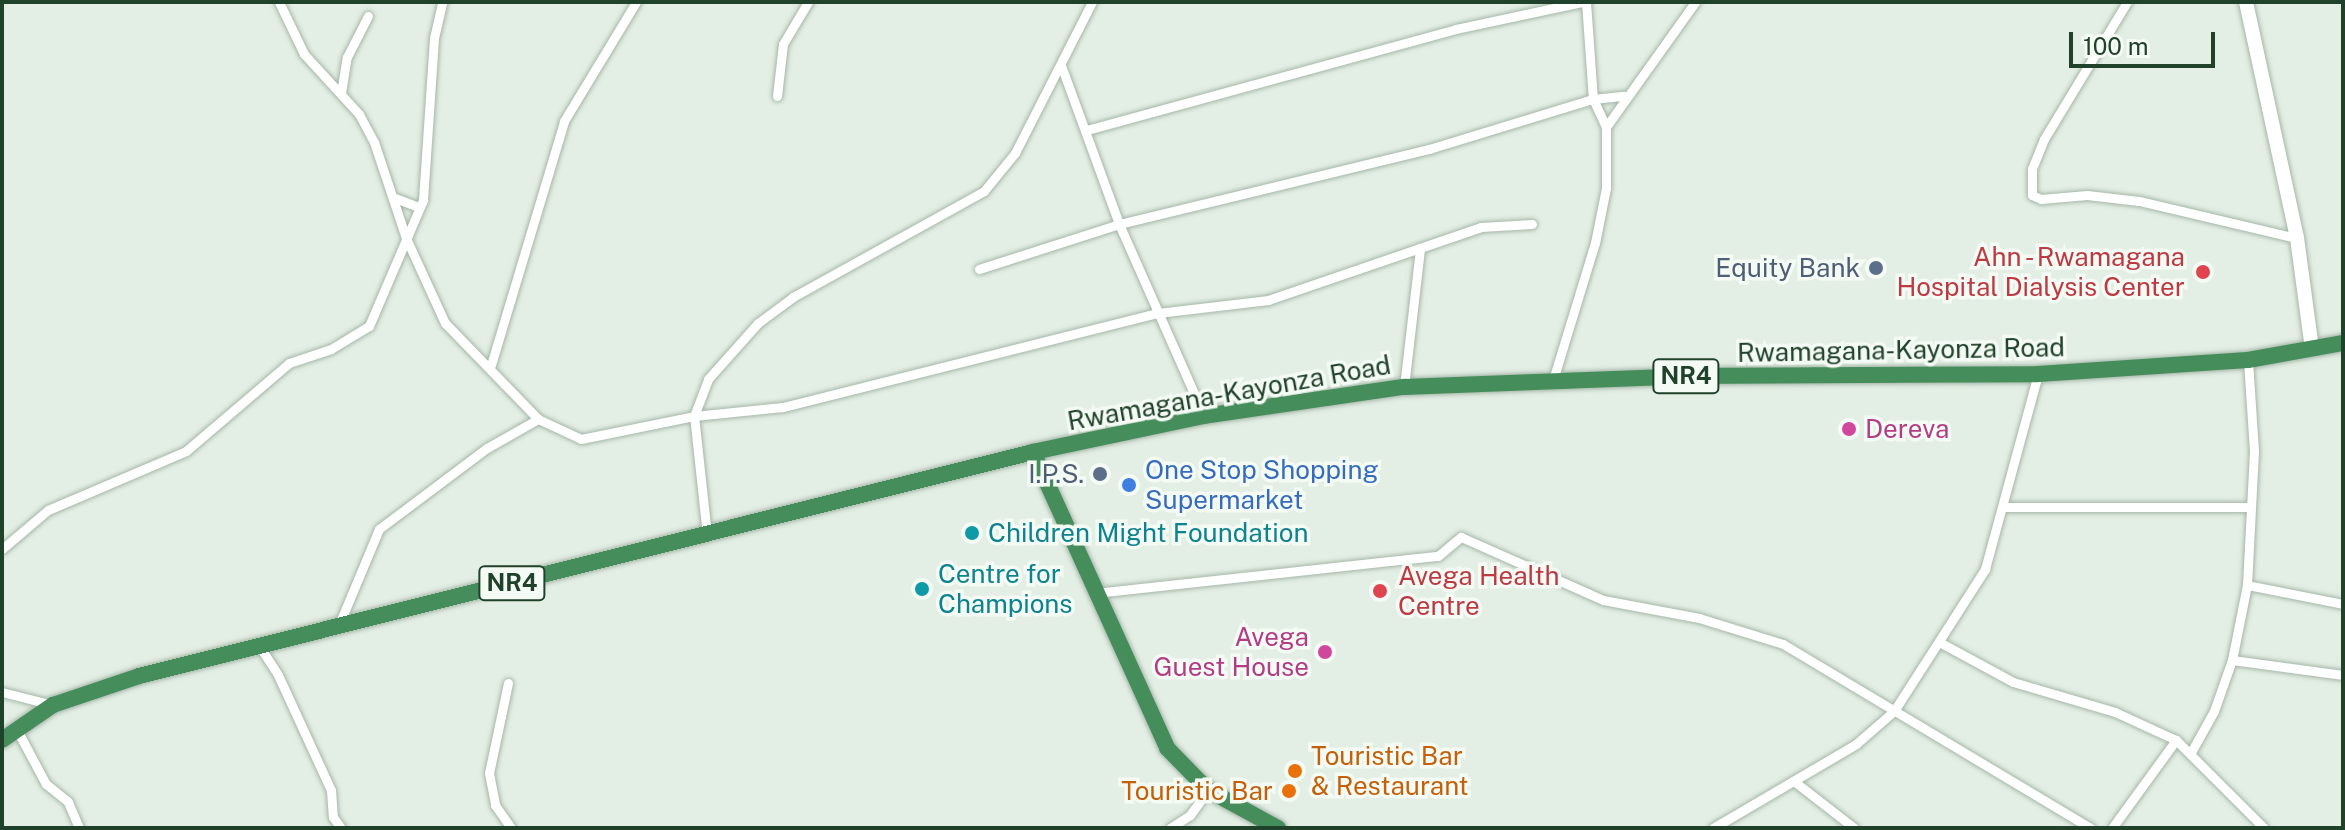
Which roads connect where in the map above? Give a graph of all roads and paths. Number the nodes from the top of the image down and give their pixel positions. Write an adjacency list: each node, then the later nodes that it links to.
1 (279, 2): 12 (street)
2 (442, 2): 19 (street)
3 (636, 2): 30 (street)
4 (808, 2): 13 (street)
5 (1092, 2): 11 (street)
6 (1584, 2): 15 (street); 17 (street)
7 (1695, 2): 14 (street)
8 (2127, 2): 23 (street)
9 (2246, 2): 23 (main road)
10 (368, 16): 12 (street)
11 (1062, 68): 17 (street); 34 (street)
12 (341, 93): 18 (street)
13 (777, 96)
14 (1624, 96): 15 (street); 16 (street)
15 (1593, 99): 16 (street); 20 (street)
16 (1606, 127): 32 (street)
17 (1087, 130): 20 (street)
18 (395, 198): 19 (street); 22 (street)
19 (419, 207): 22 (street)
20 (1119, 224): 25 (street); 26 (street)
21 (1532, 224): 24 (street)
22 (406, 238): 30 (street); 41 (street)
23 (2297, 238): 28 (main road)
24 (1420, 248): 26 (street); 33 (street)
25 (979, 269)
26 (1158, 313): 34 (street); 35 (street)
27 (2343, 343): 28 (highway, Rwamagana-Kayonza Road / NR4)
28 (2312, 349): 29 (highway, Rwamagana-Kayonza Road / NR4)
29 (2248, 360): 31 (highway, Rwamagana-Kayonza Road / NR4); 39 (street)
30 (491, 365): 36 (street)
31 (2038, 374): 32 (highway, Rwamagana-Kayonza Road / NR4); 38 (street)
32 (1553, 380): 33 (highway, Rwamagana-Kayonza Road / NR4)
33 (1404, 387): 35 (highway, Rwamagana-Kayonza Road / NR4)
34 (694, 416): 36 (street); 40 (street)
35 (1204, 416): 37 (highway, Rwamagana-Kayonza Road / NR4)
36 (538, 419): 45 (street)
37 (1033, 452): 40 (highway, NR4); 43 (highway)
38 (2005, 507): 39 (street); 46 (street)
39 (2249, 507): 42 (street)
40 (707, 535): 45 (highway, NR4)
41 (2, 549)
42 (2247, 585): 44 (street); 48 (street)
43 (1095, 593): 53 (street); 59 (highway)
44 (2343, 604)
45 (338, 628): 47 (highway, NR4)
46 (1941, 643): 53 (street); 56 (street)
47 (260, 647): 52 (highway, NR4); 61 (street)
48 (2232, 660): 49 (street); 57 (street)
49 (2343, 675)
50 (508, 683): 62 (street)
51 (2, 692): 52 (street)
52 (53, 705): 54 (highway, NR4)
53 (1894, 711): 58 (street); 67 (street)
54 (17, 730): 55 (highway, NR4); 60 (street)
55 (2, 740)
56 (2176, 740): 57 (street); 68 (street)
57 (2190, 754): 69 (street)
58 (1795, 782): 65 (street); 66 (street)
59 (1208, 790): 63 (street); 64 (highway)
60 (79, 828)
61 (341, 828)
62 (511, 828)
63 (1170, 828)
64 (1278, 828)
65 (1713, 828)
66 (1854, 828)
67 (2091, 828)
68 (2112, 828)
69 (2264, 828)

